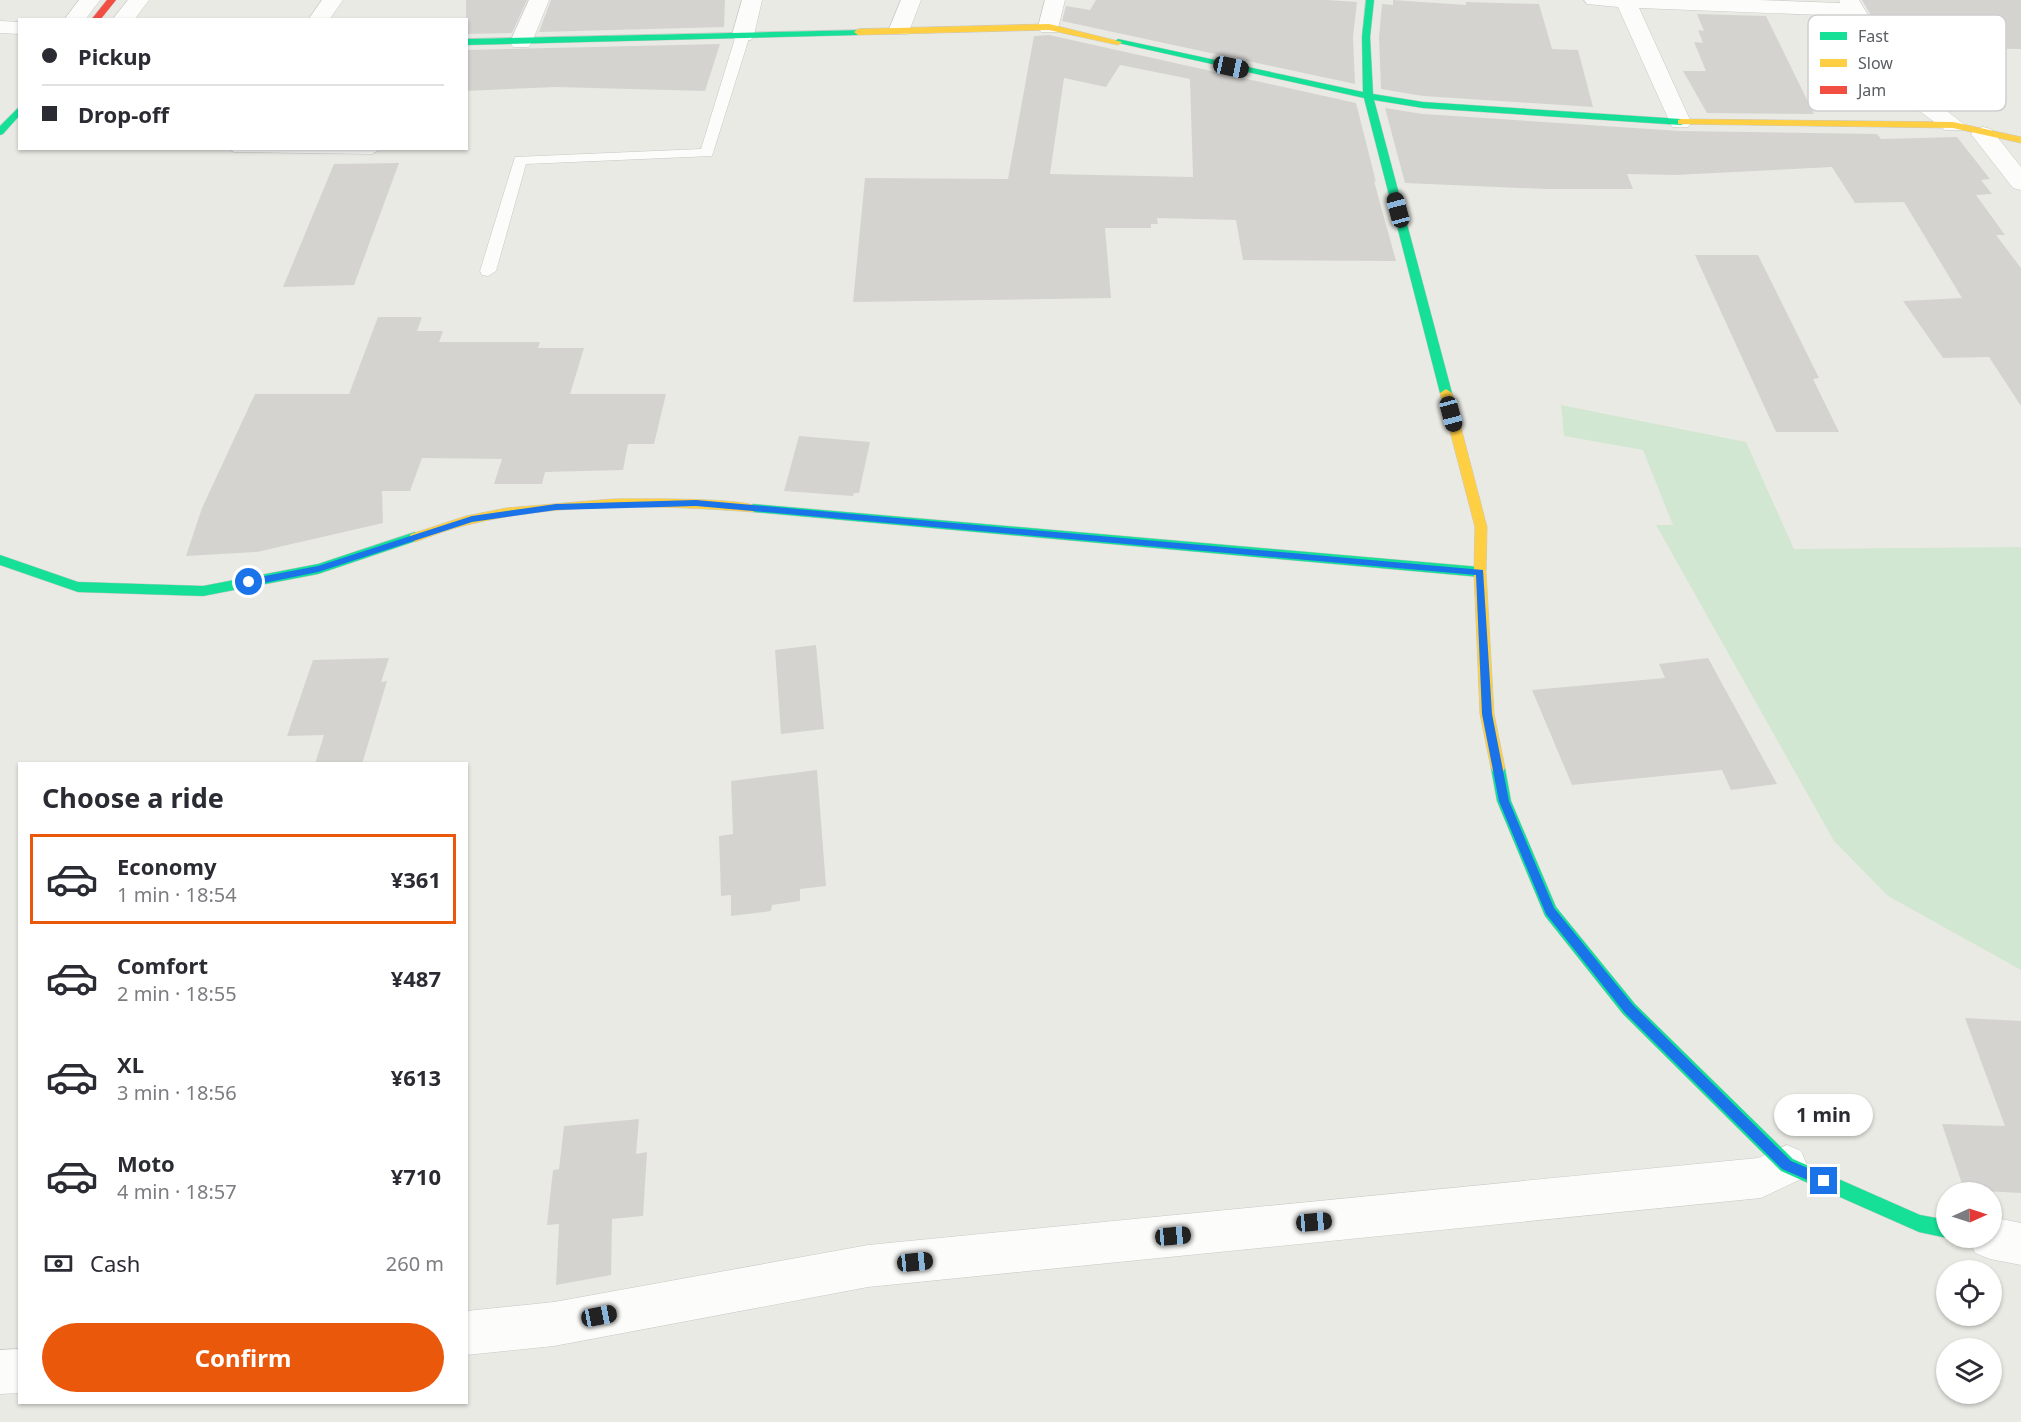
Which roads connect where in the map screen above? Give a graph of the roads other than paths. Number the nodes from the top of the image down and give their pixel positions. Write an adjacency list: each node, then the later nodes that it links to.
1 (90, 0): 13 (street)
2 (112, 0): 14 (street)
3 (139, 0): 15 (street)
4 (333, 0): 16 (street)
5 (539, 0): 23 (street)
6 (752, 0): 21 (street)
7 (911, 0): 20 (street)
8 (1055, 0): 18 (street)
9 (1370, 0): 24 (street)
10 (1594, 0): 11 (street)
11 (1626, 1): 12 (street); 27 (street)
12 (1852, 5)
13 (76, 18)
14 (97, 18)
15 (124, 18)
16 (320, 18)
17 (0, 27): 19 (street)
18 (1048, 27): 20 (street); 24 (street)
19 (18, 28)
20 (900, 29): 21 (street)
21 (743, 36): 23 (street); 33 (lane)
22 (468, 42): 23 (street)
23 (521, 42)
24 (1368, 96): 27 (street); 35 (street)
25 (18, 111): 29 (street)
26 (1934, 111): 28 (street)
27 (1680, 122): 28 (street)
28 (1953, 125): 30 (street)
29 (0, 132)
30 (1983, 134): 31 (street); 32 (street)
31 (2021, 140)
32 (2021, 183)
33 (488, 270)
34 (0, 560): 35 (street)
35 (1480, 572): 36 (street)
36 (1787, 1165): 37 (street); 40 (street)
37 (1936, 1227)
38 (2002, 1240): 39 (street)
39 (2021, 1244)
40 (468, 1332)
41 (18, 1371): 42 (street)
42 (0, 1372)

